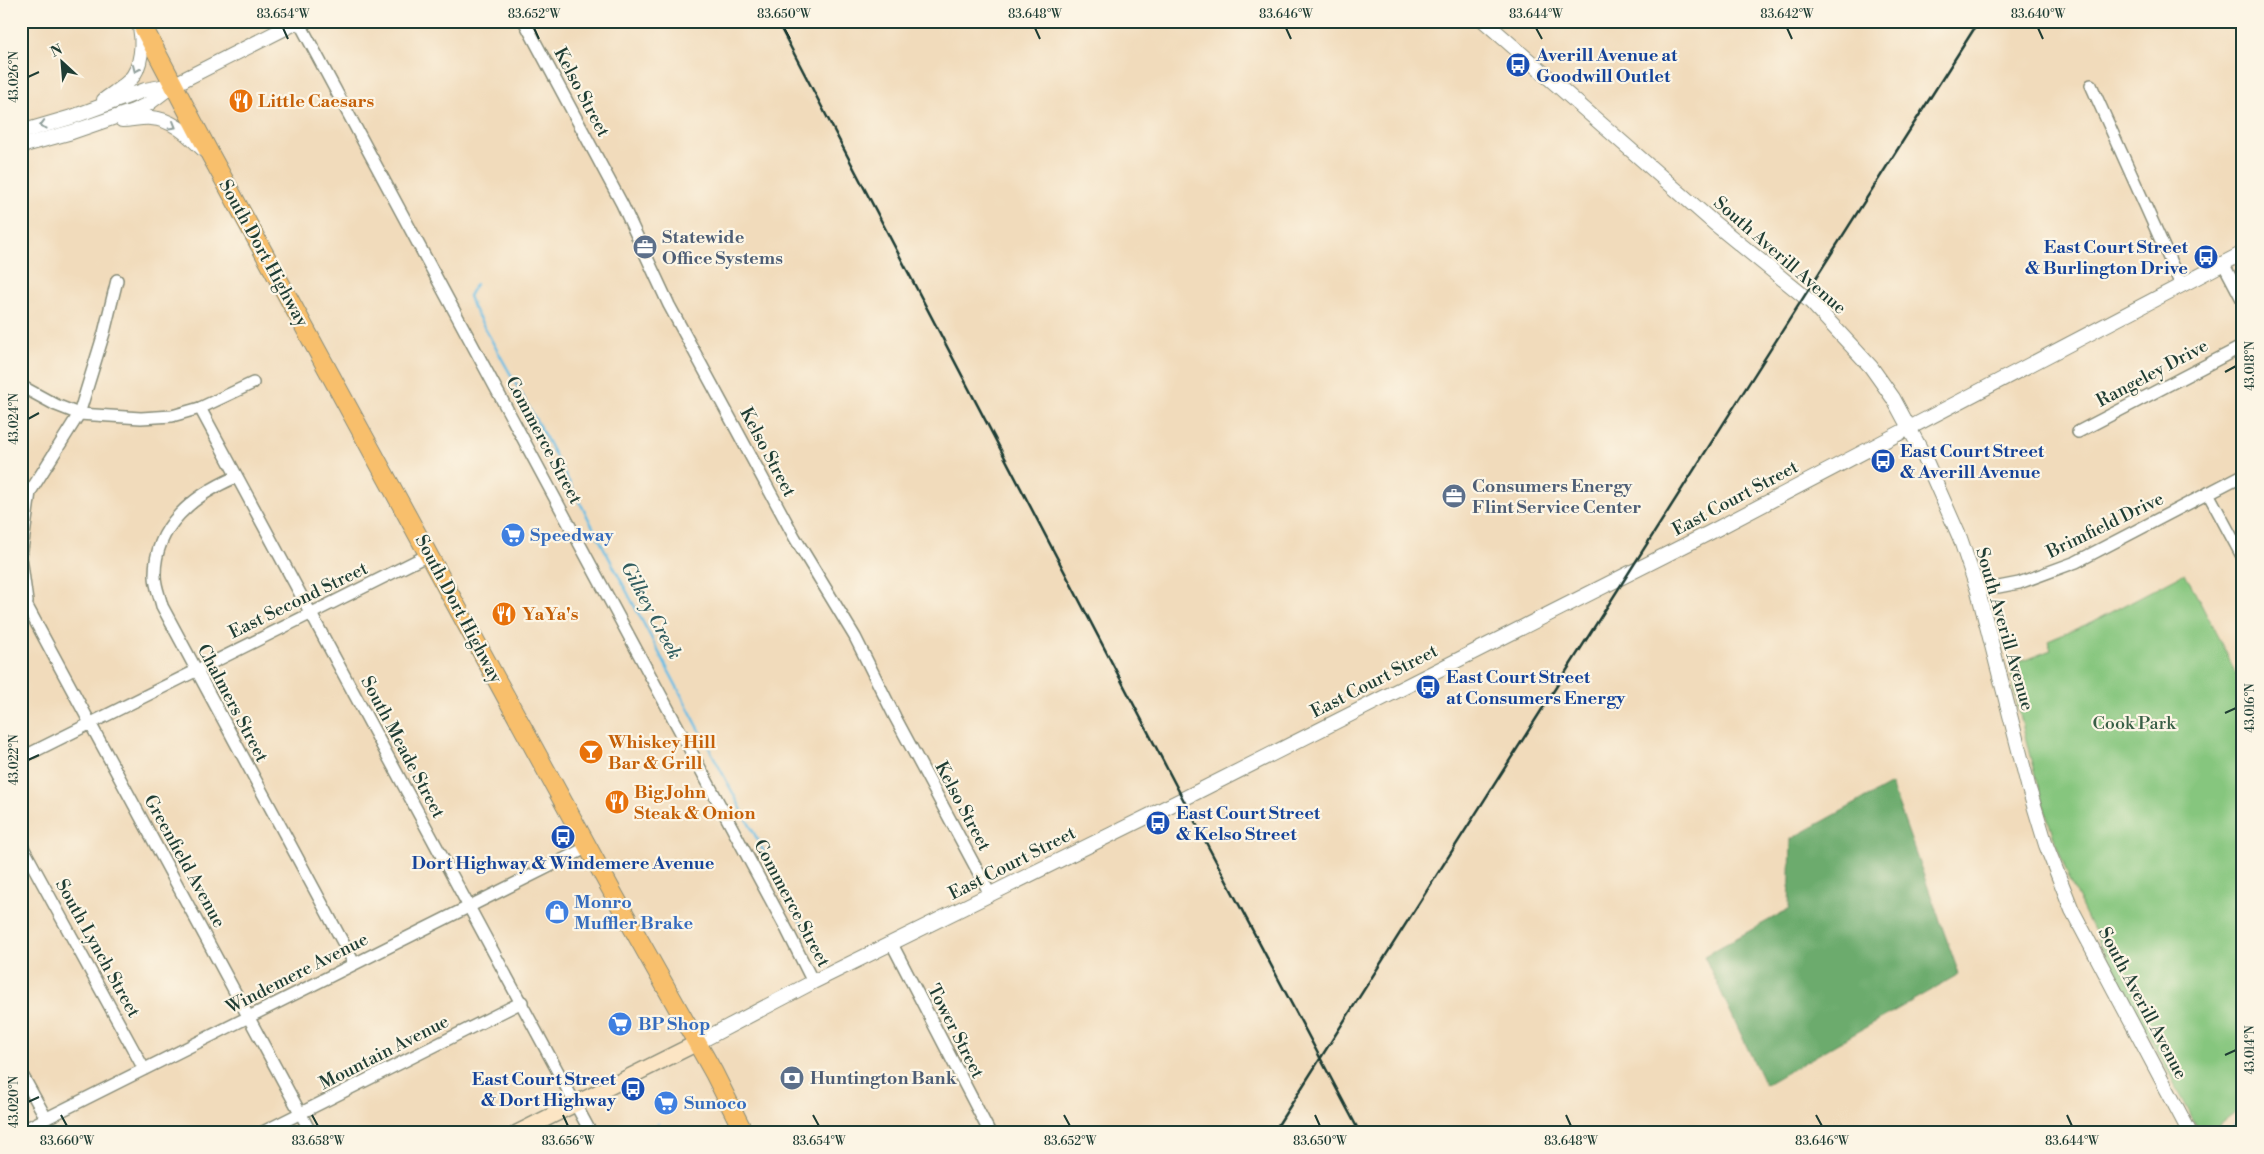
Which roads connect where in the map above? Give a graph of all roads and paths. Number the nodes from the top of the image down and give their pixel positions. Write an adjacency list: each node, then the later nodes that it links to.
1 (139, 21): 5 (main road, South Dort Highway); 7 (street, one-way to 7)
2 (524, 21): 40 (street, Kelso Street)
3 (1484, 21): 22 (street, South Averill Avenue)
4 (299, 22): 5 (street); 44 (street, Commerce Street)
5 (173, 85): 7 (street); 8 (street); 11 (main road, South Dort Highway)
6 (2091, 86): 15 (street)
7 (72, 117): 9 (street, one-way to 9)
8 (109, 120): 10 (street); 11 (street, one-way to 11)
9 (21, 132)
10 (21, 146)
11 (211, 156): 29 (main road, South Dort Highway)
12 (2243, 252): 13 (street, East Court Street)
13 (2223, 263): 15 (street, East Court Street); 16 (street)
14 (117, 280): 21 (street)
15 (2181, 285): 22 (street, East Court Street)
16 (2243, 301)
17 (2243, 346): 23 (street, Rangeley Drive)
18 (253, 383): 20 (street)
19 (21, 386): 21 (street)
20 (200, 408): 21 (street); 25 (street, South Meade Street)
21 (79, 414): 26 (street)
22 (1909, 428): 31 (street, South Averill Avenue); 40 (street, East Court Street)
23 (2078, 432)
24 (2243, 475): 27 (street, Brimfield Drive)
25 (236, 477): 34 (street, South Meade Street); 35 (street, Chalmers Street)
26 (30, 492): 28 (street); 33 (street, Greenfield Avenue)
27 (2208, 493): 30 (street); 31 (street, Brimfield Drive)
28 (21, 502)
29 (430, 554): 34 (street, East Second Street); 39 (main road, South Dort Highway)
30 (2243, 558)
31 (1978, 591): 60 (street, South Averill Avenue)
32 (21, 595): 33 (street, Greenfield Avenue)
33 (28, 606): 36 (street, Greenfield Avenue)
34 (311, 613): 35 (street, East Second Street); 41 (street, South Meade Street)
35 (195, 671): 36 (street, East Second Street); 43 (street, Chalmers Street)
36 (90, 724): 37 (street, East Second Street); 46 (street, Greenfield Avenue)
37 (21, 758)
38 (21, 844): 48 (street, South Lynch Street)
39 (588, 847): 41 (street, Windemere Avenue); 47 (main road, South Dort Highway)
40 (990, 894): 42 (street, East Court Street)
41 (470, 906): 43 (street, Windemere Avenue); 45 (street, South Meade Street)
42 (892, 944): 44 (street, East Court Street); 59 (street, Tower Street)
43 (354, 963): 46 (street, Windemere Avenue)
44 (813, 982): 47 (street, East Court Street)
45 (522, 1002): 50 (street, South Meade Street); 51 (street, Mountain Avenue)
46 (250, 1016): 48 (street, Windemere Avenue); 51 (street, Greenfield Avenue)
47 (697, 1043): 50 (main road, East Court Street); 58 (main road, South Dort Highway)
48 (144, 1069): 52 (street, Windemere Avenue)
49 (21, 1073): 52 (street)
50 (577, 1103): 56 (main road, East Court Street); 57 (street, South Meade Street)
51 (301, 1113): 54 (street, Mountain Avenue); 55 (street, Greenfield Avenue)
52 (46, 1118): 53 (street, Windemere Avenue)
53 (21, 1130)
54 (261, 1133)
55 (312, 1133)
56 (518, 1133)
57 (592, 1133)
58 (744, 1133)
59 (990, 1133)
60 (2190, 1133)

